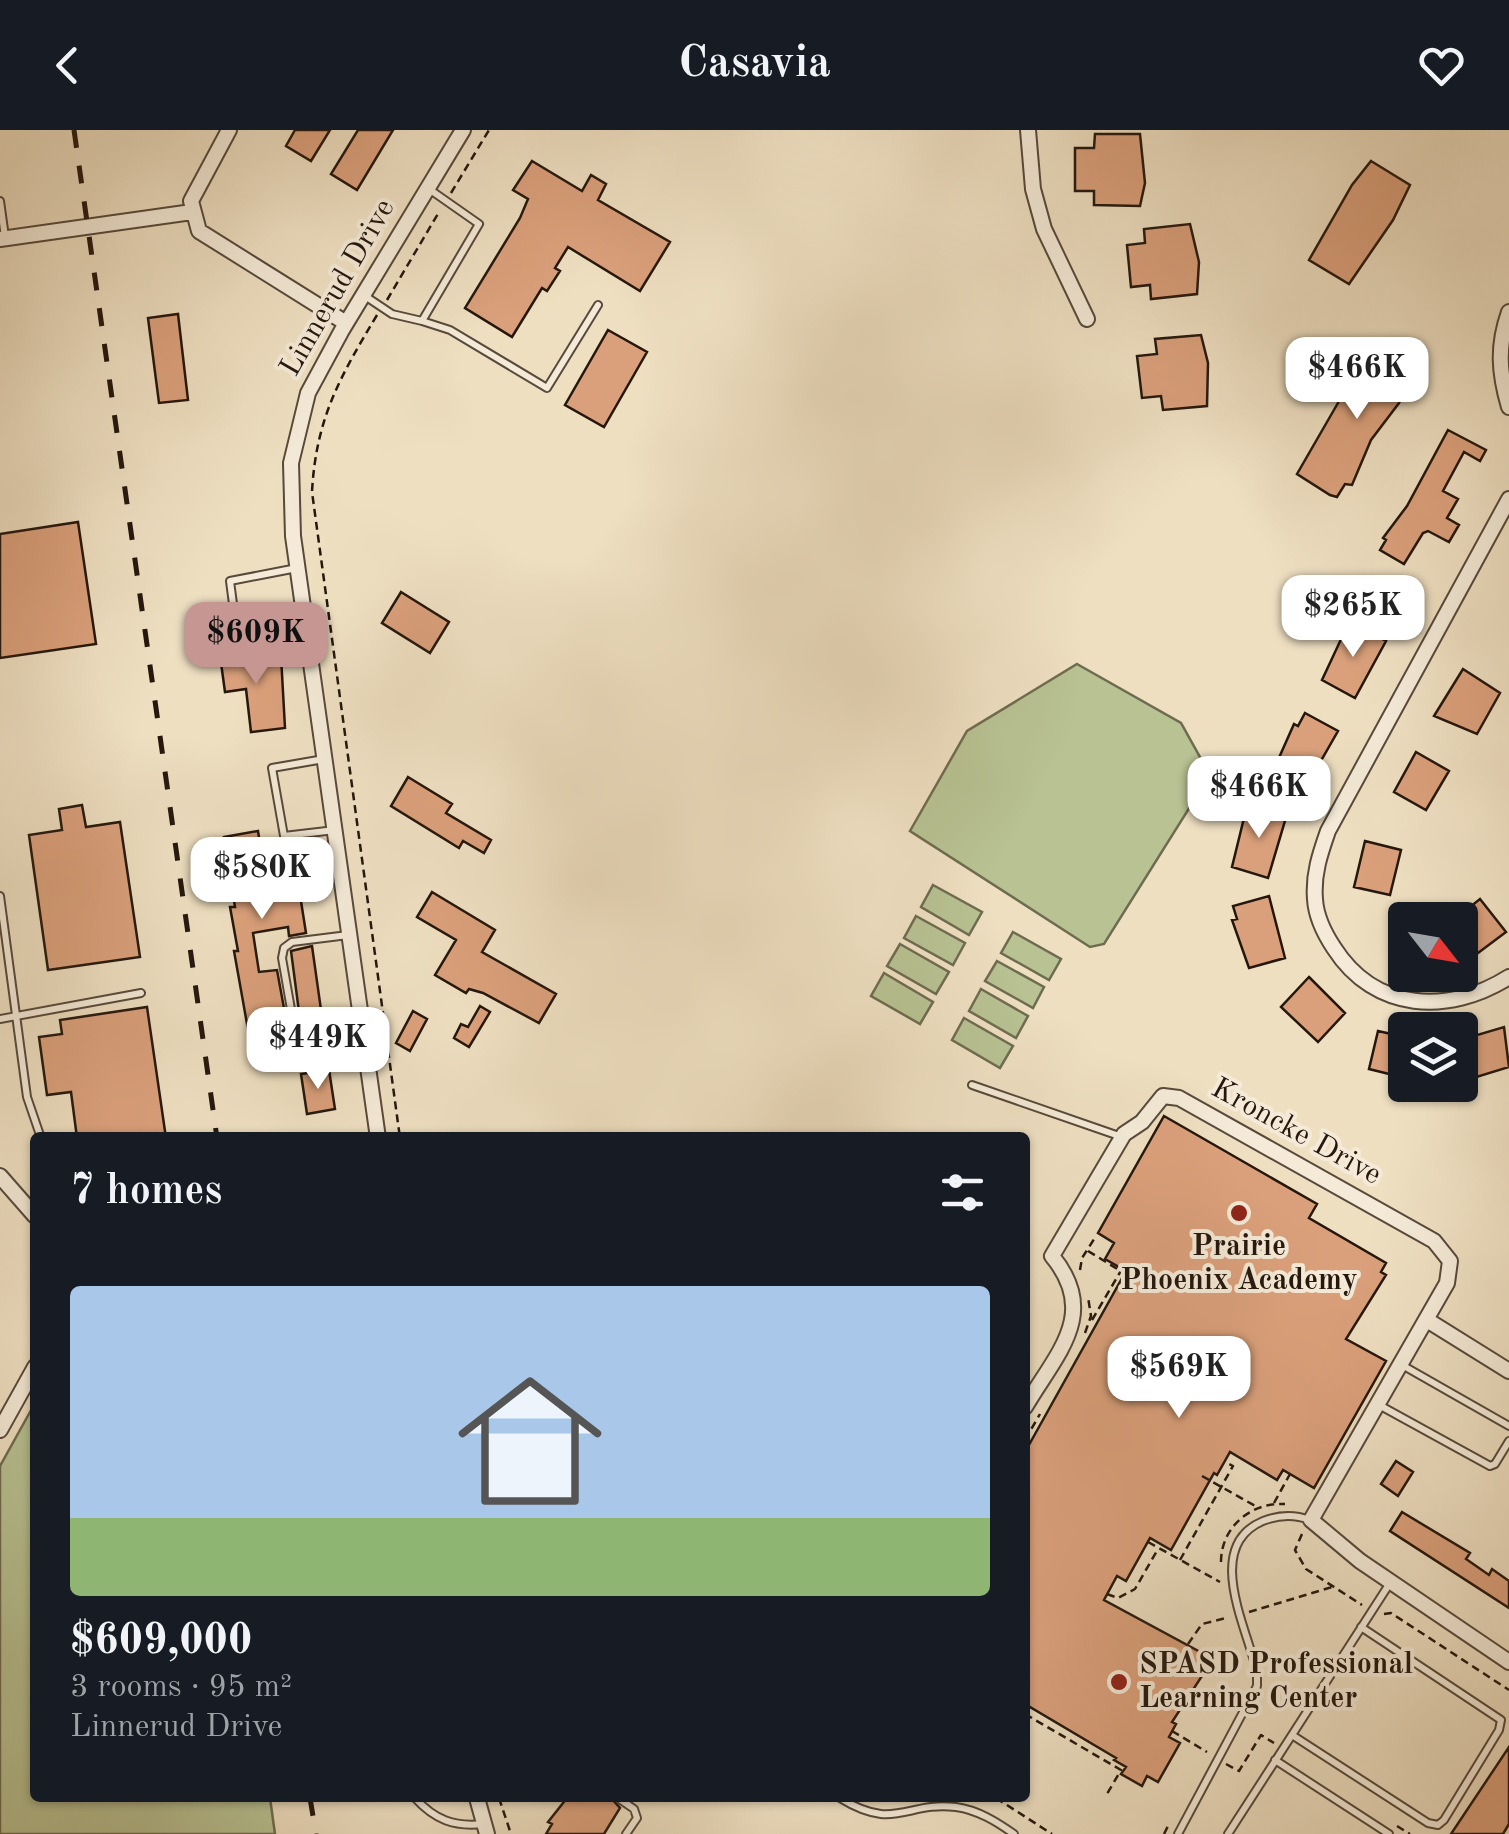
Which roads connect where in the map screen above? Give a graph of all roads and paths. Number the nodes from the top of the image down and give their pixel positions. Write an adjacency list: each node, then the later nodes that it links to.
1 (229, 130): 8 (street)
2 (462, 130): 5 (street, Linnerud Drive)
3 (489, 130): 6 (path)
4 (1028, 130): 14 (street)
5 (428, 188): 6 (lane); 10 (street, Linnerud Drive)
6 (447, 200): 12 (path); 15 (lane)
7 (0, 202): 9 (lane)
8 (192, 212): 9 (street); 16 (street)
9 (2, 238)
10 (363, 295): 12 (lane); 16 (street, Linnerud Drive)
11 (598, 306): 15 (lane)
12 (382, 308): 15 (lane); 34 (path)
13 (1509, 312): 17 (street)
14 (1087, 318)
15 (422, 321)
16 (346, 323): 19 (street, Linnerud Drive)
17 (1509, 407)
18 (1509, 499): 26 (street)
19 (298, 568): 20 (street, Linnerud Drive); 20 (lane)
20 (307, 625): 21 (street, Linnerud Drive)
21 (325, 759): 22 (street, Linnerud Drive); 22 (lane)
22 (335, 830): 25 (street, Linnerud Drive)
23 (0, 896): 24 (lane)
24 (1, 909): 28 (lane)
25 (349, 934): 30 (street, Linnerud Drive); 30 (lane)
26 (1509, 977)
27 (141, 993): 28 (lane)
28 (16, 1017): 29 (lane); 32 (lane)
29 (0, 1020)
30 (367, 1043): 33 (street, Linnerud Drive)
31 (972, 1085): 35 (lane)
32 (39, 1132)
33 (377, 1132)
34 (399, 1132)
35 (1122, 1137): 39 (street, Kroncke Drive); 44 (street, Kroncke Drive)
36 (0, 1176): 37 (street)
37 (30, 1210)
38 (1087, 1250): 40 (path)
39 (1427, 1320): 41 (street, Kroncke Drive); 42 (street)
40 (1091, 1321)
41 (1400, 1364): 45 (street, Kroncke Drive); 46 (lane)
42 (1509, 1370)
43 (30, 1376): 47 (street)
44 (1030, 1399)
45 (1378, 1404): 48 (lane); 56 (street, Kroncke Drive)
46 (1509, 1426)
47 (0, 1430)
48 (1509, 1441)
49 (1225, 1462): 52 (path)
50 (1280, 1474): 53 (path)
51 (1202, 1476): 52 (path)
52 (1222, 1487): 55 (path); 59 (path)
53 (1273, 1504): 54 (path); 55 (path)
54 (1296, 1504)
55 (1258, 1508): 60 (path)
56 (1311, 1520): 62 (street); 63 (path); 66 (lane)
57 (1148, 1542): 58 (path)
58 (1158, 1547): 59 (path); 64 (path)
59 (1180, 1560): 61 (path)
60 (1220, 1563)
61 (1223, 1577)
62 (1391, 1582): 65 (lane); 69 (street)
63 (1334, 1587): 65 (path); 66 (path)
64 (1107, 1594)
65 (1372, 1611): 67 (lane); 70 (path)
66 (1242, 1614): 68 (path); 92 (lane)
67 (1362, 1628): 73 (lane); 73 (lane)
68 (1188, 1644)
69 (1509, 1662)
70 (1509, 1690)
71 (1036, 1710): 72 (path)
72 (1031, 1718): 75 (path)
73 (1292, 1735): 74 (lane)
74 (1275, 1760): 93 (lane); 94 (lane)
75 (1107, 1794)
76 (420, 1802): 83 (lane)
77 (478, 1802): 85 (street)
78 (500, 1802): 87 (path)
79 (624, 1802): 88 (lane)
80 (848, 1802): 89 (lane)
81 (1002, 1802): 90 (path)
82 (1173, 1818): 91 (path)
83 (441, 1821): 85 (lane); 86 (lane)
84 (1393, 1823): 95 (path)
85 (485, 1829)
86 (445, 1834)
87 (511, 1834)
88 (626, 1834)
89 (1014, 1834)
90 (1052, 1834)
91 (1164, 1834)
92 (1178, 1834)
93 (1228, 1834)
94 (1390, 1834)
95 (1410, 1834)

